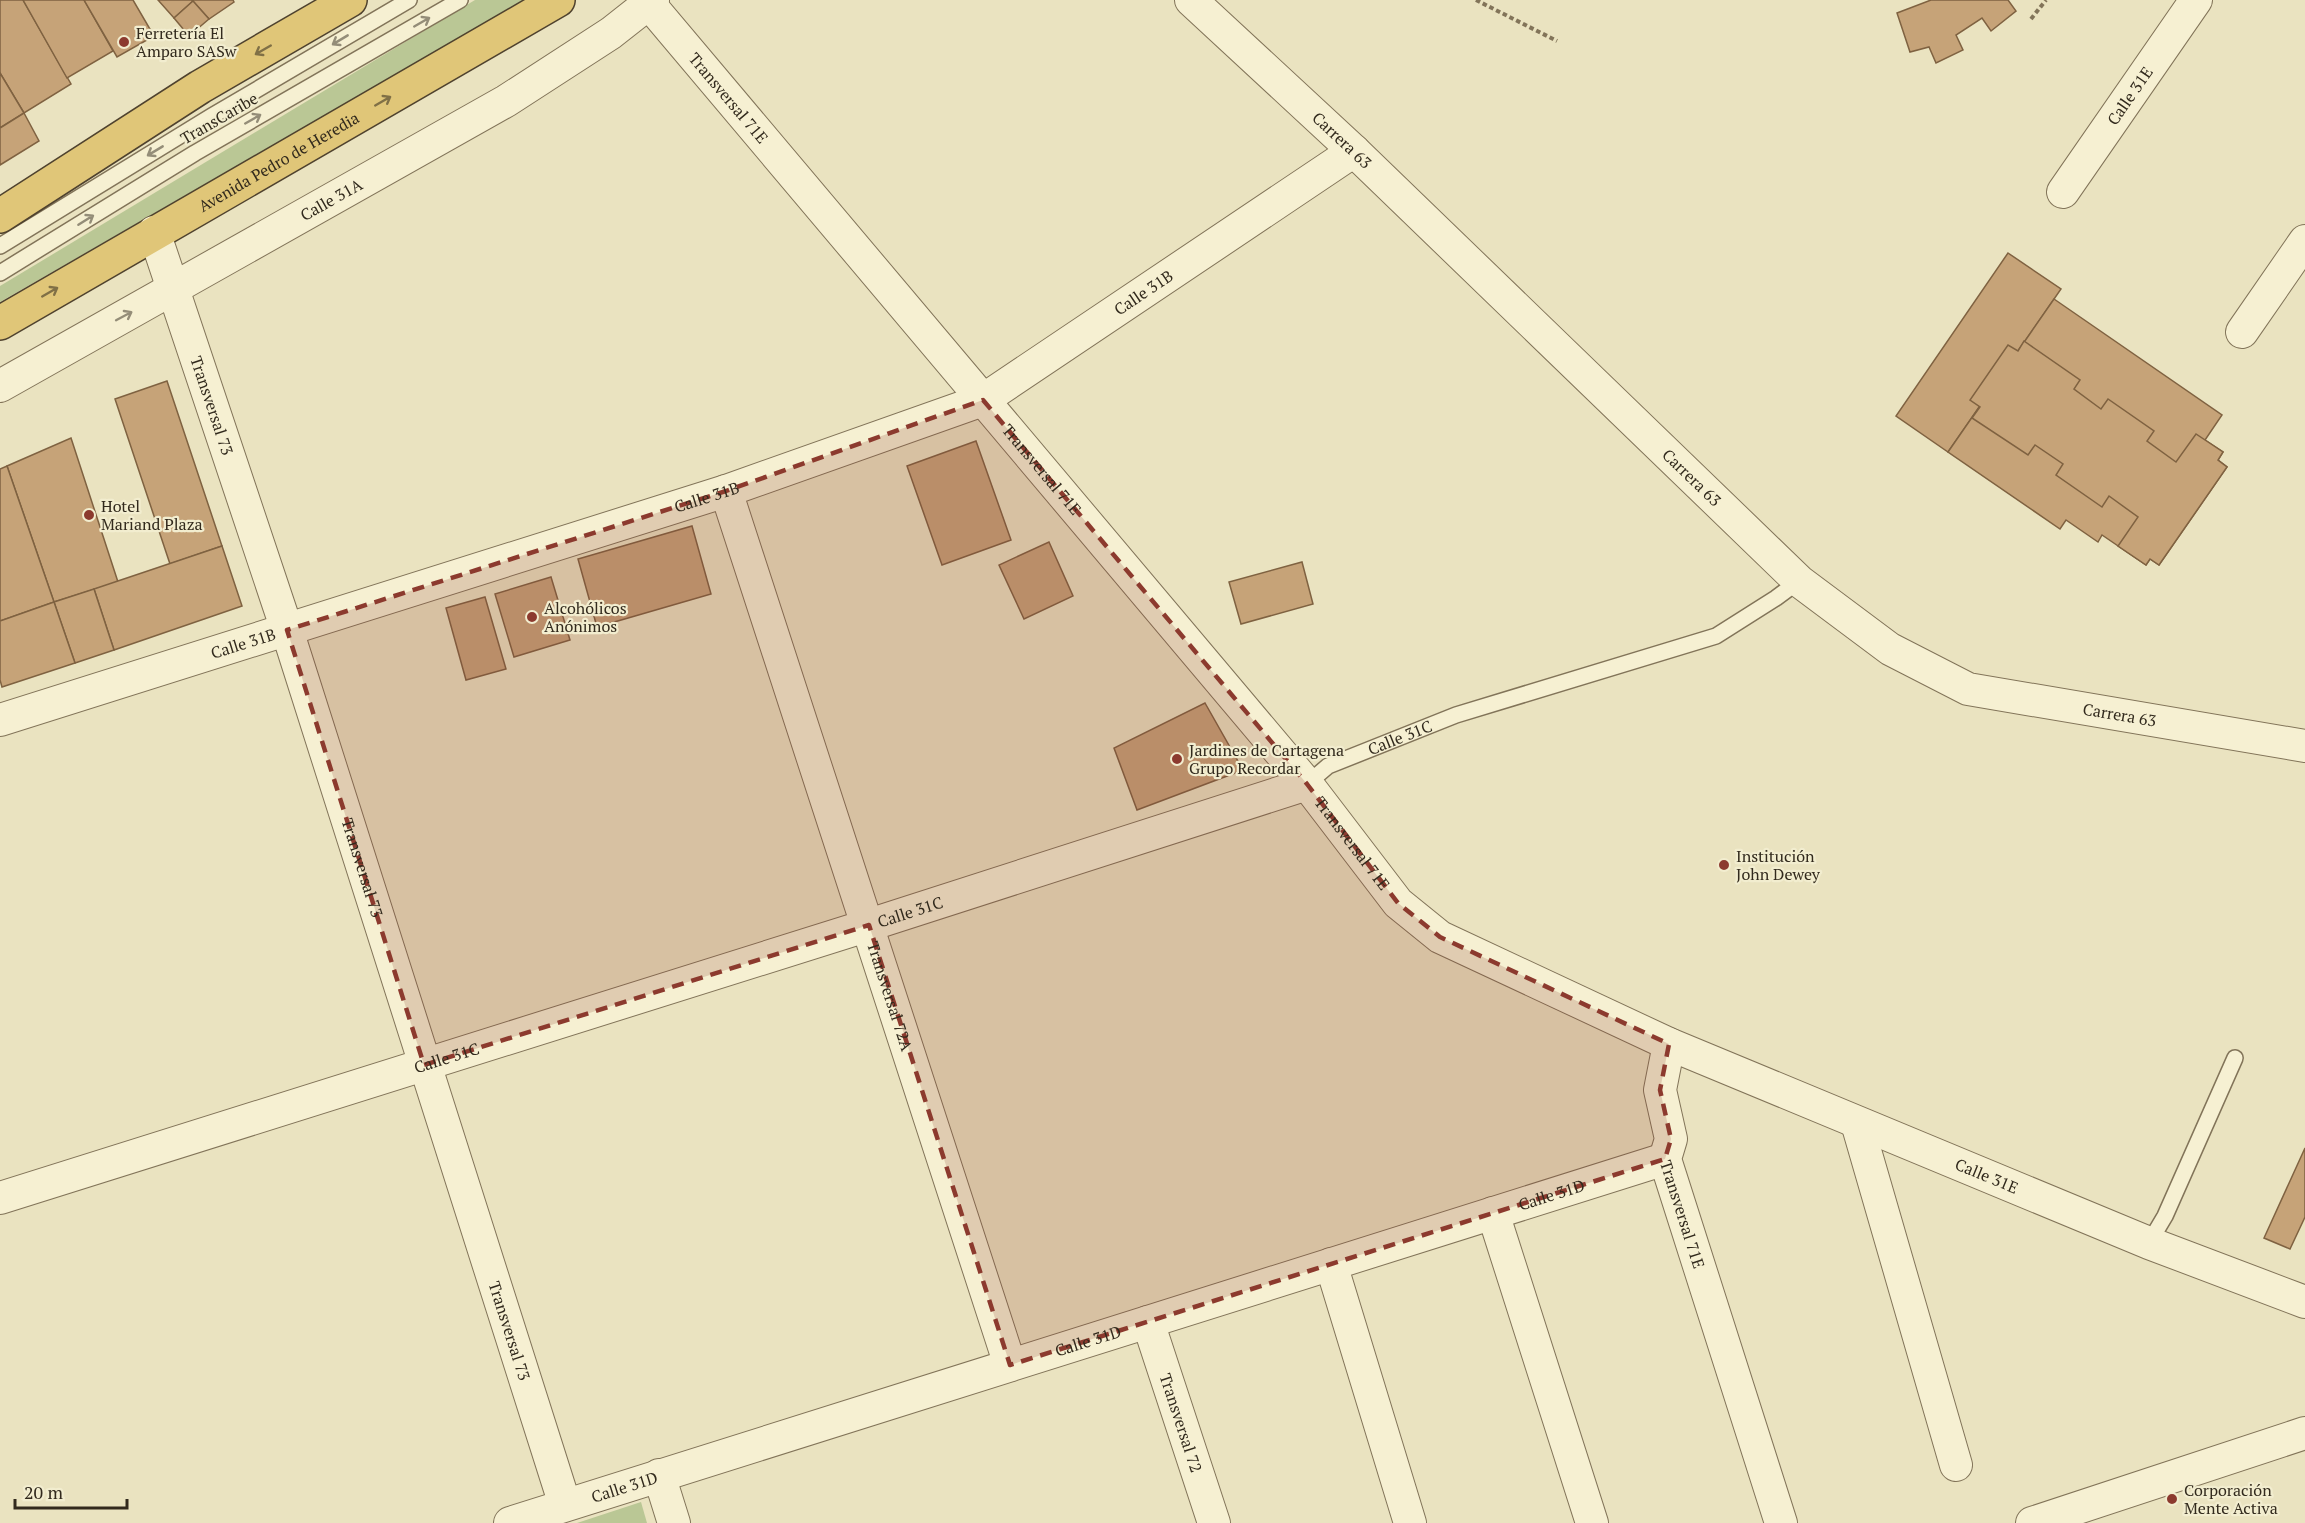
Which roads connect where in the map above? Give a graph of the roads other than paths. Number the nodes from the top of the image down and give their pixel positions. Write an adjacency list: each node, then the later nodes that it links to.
1 (350, 0): 10 (highway, one-way to 10)
2 (409, 0): 13 (lane, TransCaribe, one-way to 13)
3 (460, 0): 14 (lane, TransCaribe, one-way to 3)
4 (558, 0): 11 (highway, Avenida Pedro de Heredia, one-way to 4)
5 (1191, 0): 8 (street, Carrera 63)
6 (2196, 0): 9 (street, Calle 31E)
7 (649, 1): 15 (street, Calle 31A); 19 (street, Transversal 71E)
8 (1354, 151): 19 (street, Calle 31B); 21 (street, Carrera 63)
9 (2064, 192)
10 (0, 216)
11 (154, 232): 15 (street, Transversal 73); 16 (highway, Avenida Pedro de Heredia, one-way to 11)
12 (2305, 241): 17 (street)
13 (0, 246)
14 (0, 273)
15 (174, 289): 18 (street, Calle 31A, one-way to 15); 22 (street, Transversal 73)
16 (0, 323)
17 (2242, 332)
18 (0, 386)
19 (982, 400): 20 (street, Calle 31B); 25 (street, Transversal 71E)
20 (726, 491): 22 (street, Calle 31B); 26 (street, Transversal 72A)
21 (1799, 581): 24 (street, Carrera 63); 25 (lane, Calle 31C)
22 (287, 630): 23 (street, Calle 31B); 29 (street, Transversal 73)
23 (0, 720)
24 (2305, 746)
25 (1307, 784): 26 (street, Calle 31C); 27 (street, Transversal 71E)
26 (868, 925): 29 (street, Calle 31C); 38 (street, Transversal 72A)
27 (1670, 1044): 30 (street, Calle 31E); 31 (street, Transversal 71E)
28 (2235, 1058): 34 (lane)
29 (424, 1065): 32 (street, Calle 31C); 42 (street, Transversal 73)
30 (1857, 1123): 34 (street, Calle 31E); 40 (street)
31 (1665, 1159): 33 (street, Calle 31D); 48 (street, Transversal 71E)
32 (0, 1198)
33 (1493, 1213): 35 (street, Calle 31D); 47 (street)
34 (2149, 1243): 36 (street, Calle 31E)
35 (1331, 1264): 37 (street, Calle 31D); 46 (street)
36 (2305, 1302)
37 (1148, 1322): 38 (street, Calle 31D); 45 (street, Transversal 72)
38 (1010, 1365): 41 (street, Calle 31D)
39 (2305, 1433): 49 (street)
40 (1956, 1465)
41 (659, 1475): 42 (street, Calle 31D); 44 (street)
42 (565, 1505): 43 (street, Calle 31D)
43 (510, 1523)
44 (674, 1523)
45 (1214, 1523)
46 (1410, 1523)
47 (1592, 1523)
48 (1781, 1523)
49 (2032, 1523)

